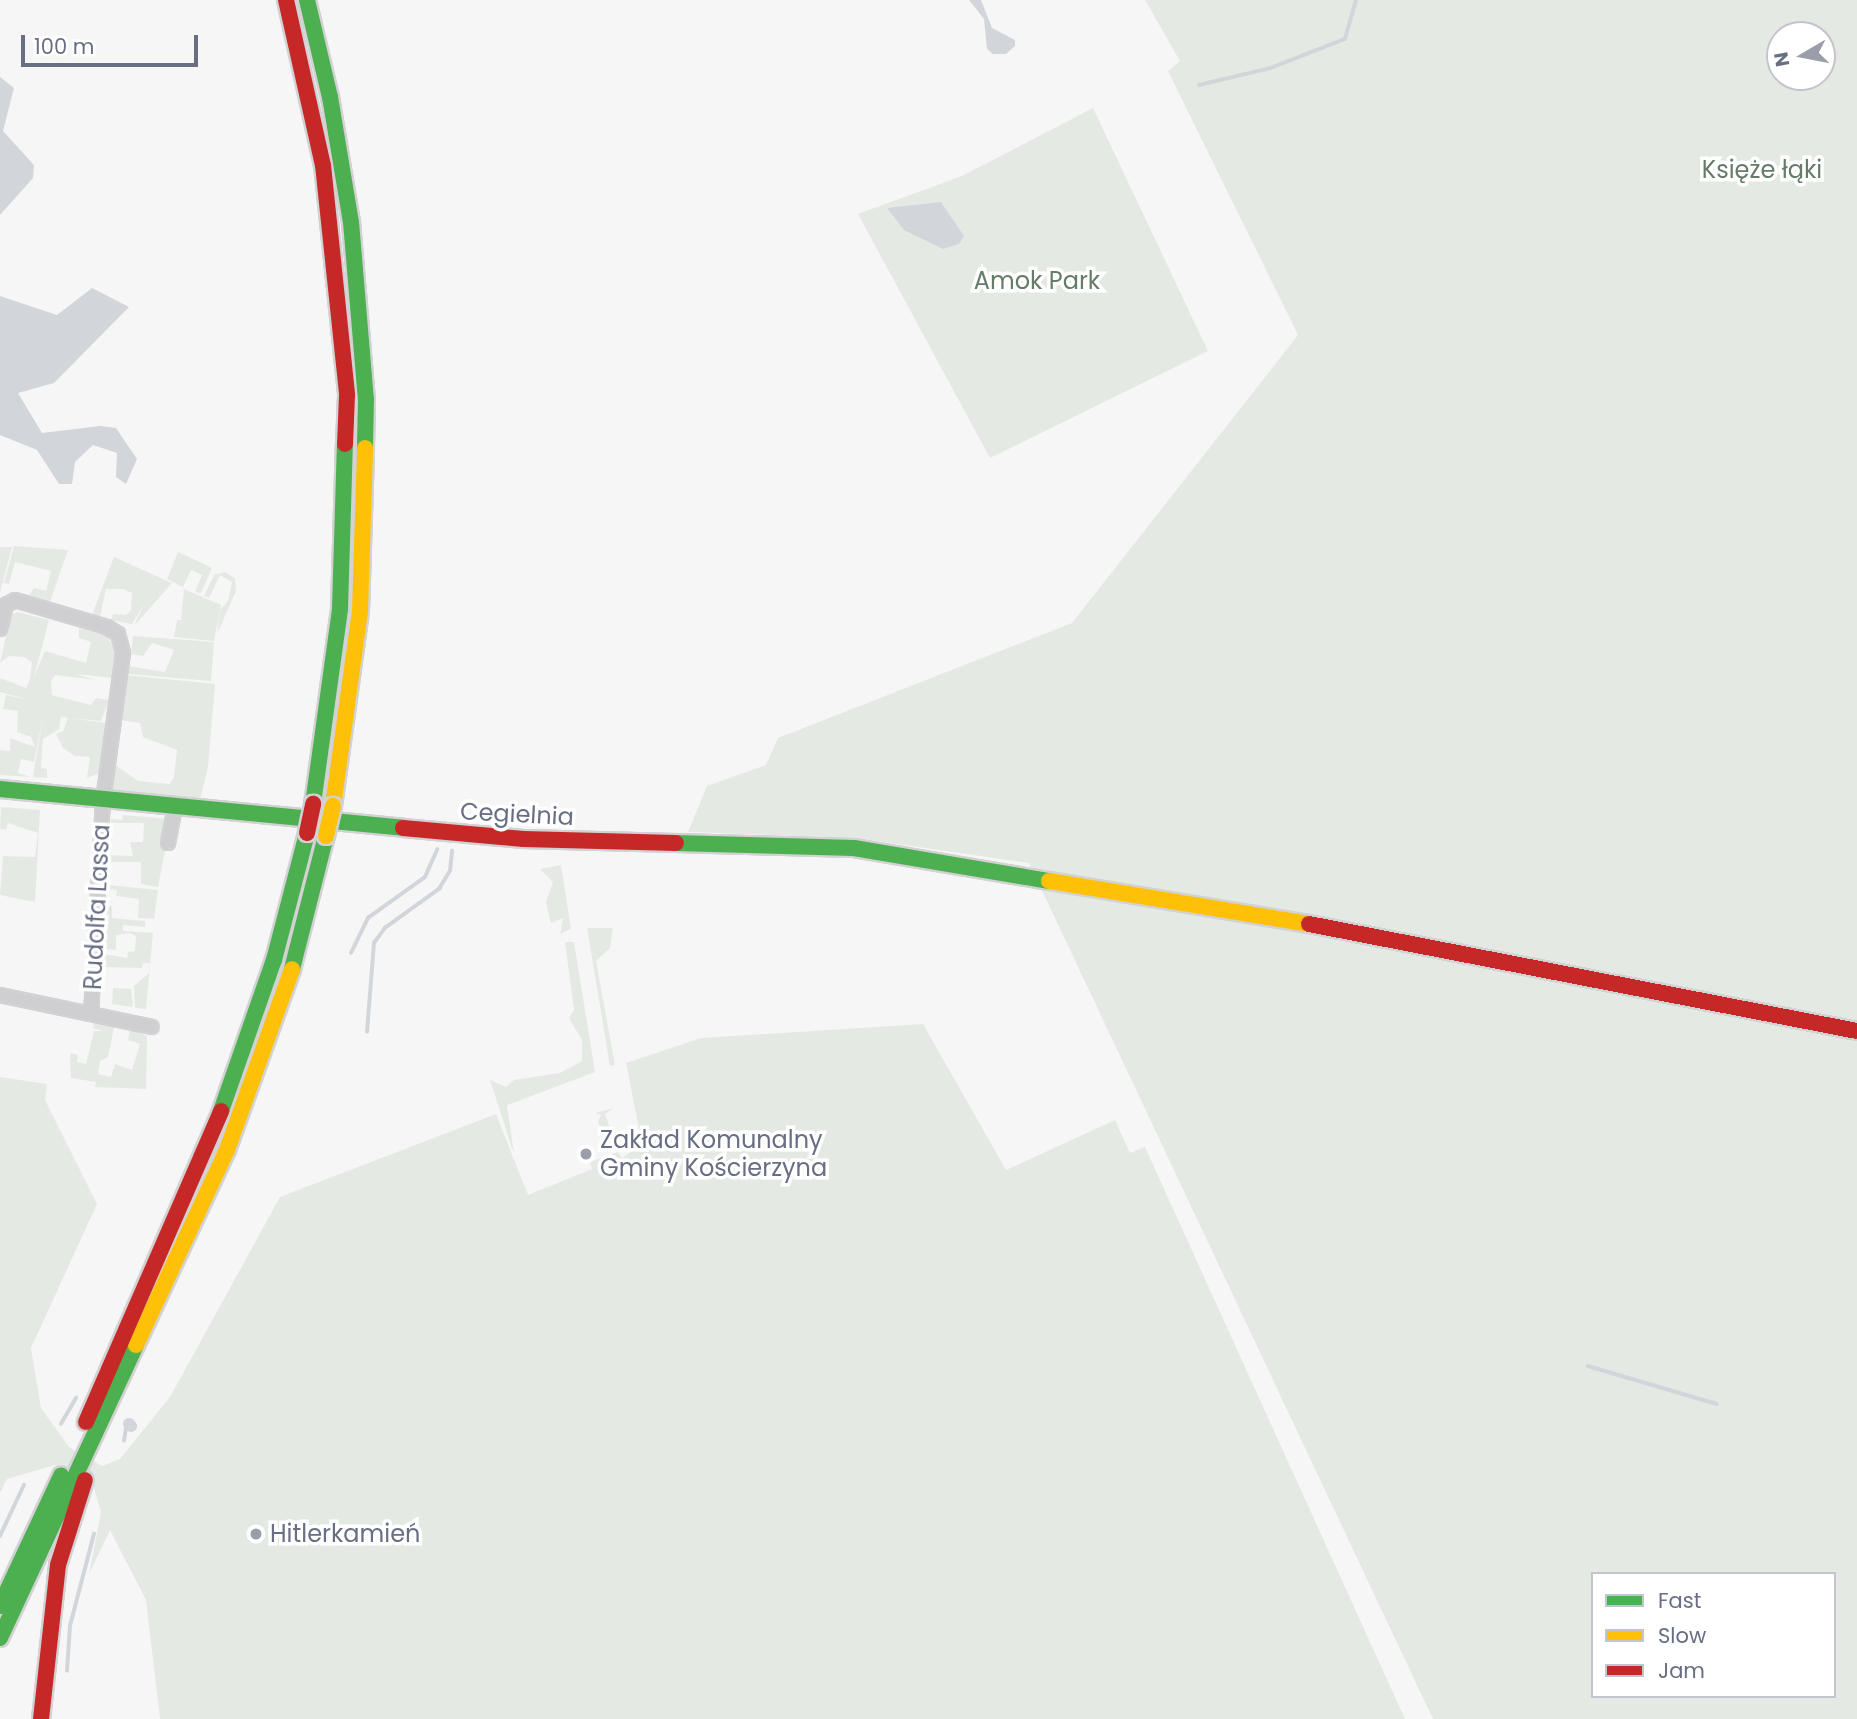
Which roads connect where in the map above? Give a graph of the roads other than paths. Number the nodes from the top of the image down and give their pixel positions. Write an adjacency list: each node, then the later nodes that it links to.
1 (286, 0): 13 (main road, bridge)
2 (307, 0): 12 (main road, bridge)
3 (0, 629): 5 (street, Rudolfa Lassa)
4 (0, 789): 5 (main road, Cegielnia)
5 (103, 800): 6 (main road, Cegielnia); 9 (street, Rudolfa Lassa)
6 (175, 807): 7 (street); 11 (main road, Cegielnia)
7 (168, 843)
8 (0, 996): 9 (street, Rudolfa Lassa)
9 (91, 1014): 10 (street, Rudolfa Lassa)
10 (152, 1027)
11 (1857, 1031)
12 (94, 1433): 14 (main road); 15 (main road)
13 (0, 1606)
14 (0, 1638)
15 (41, 1719)

